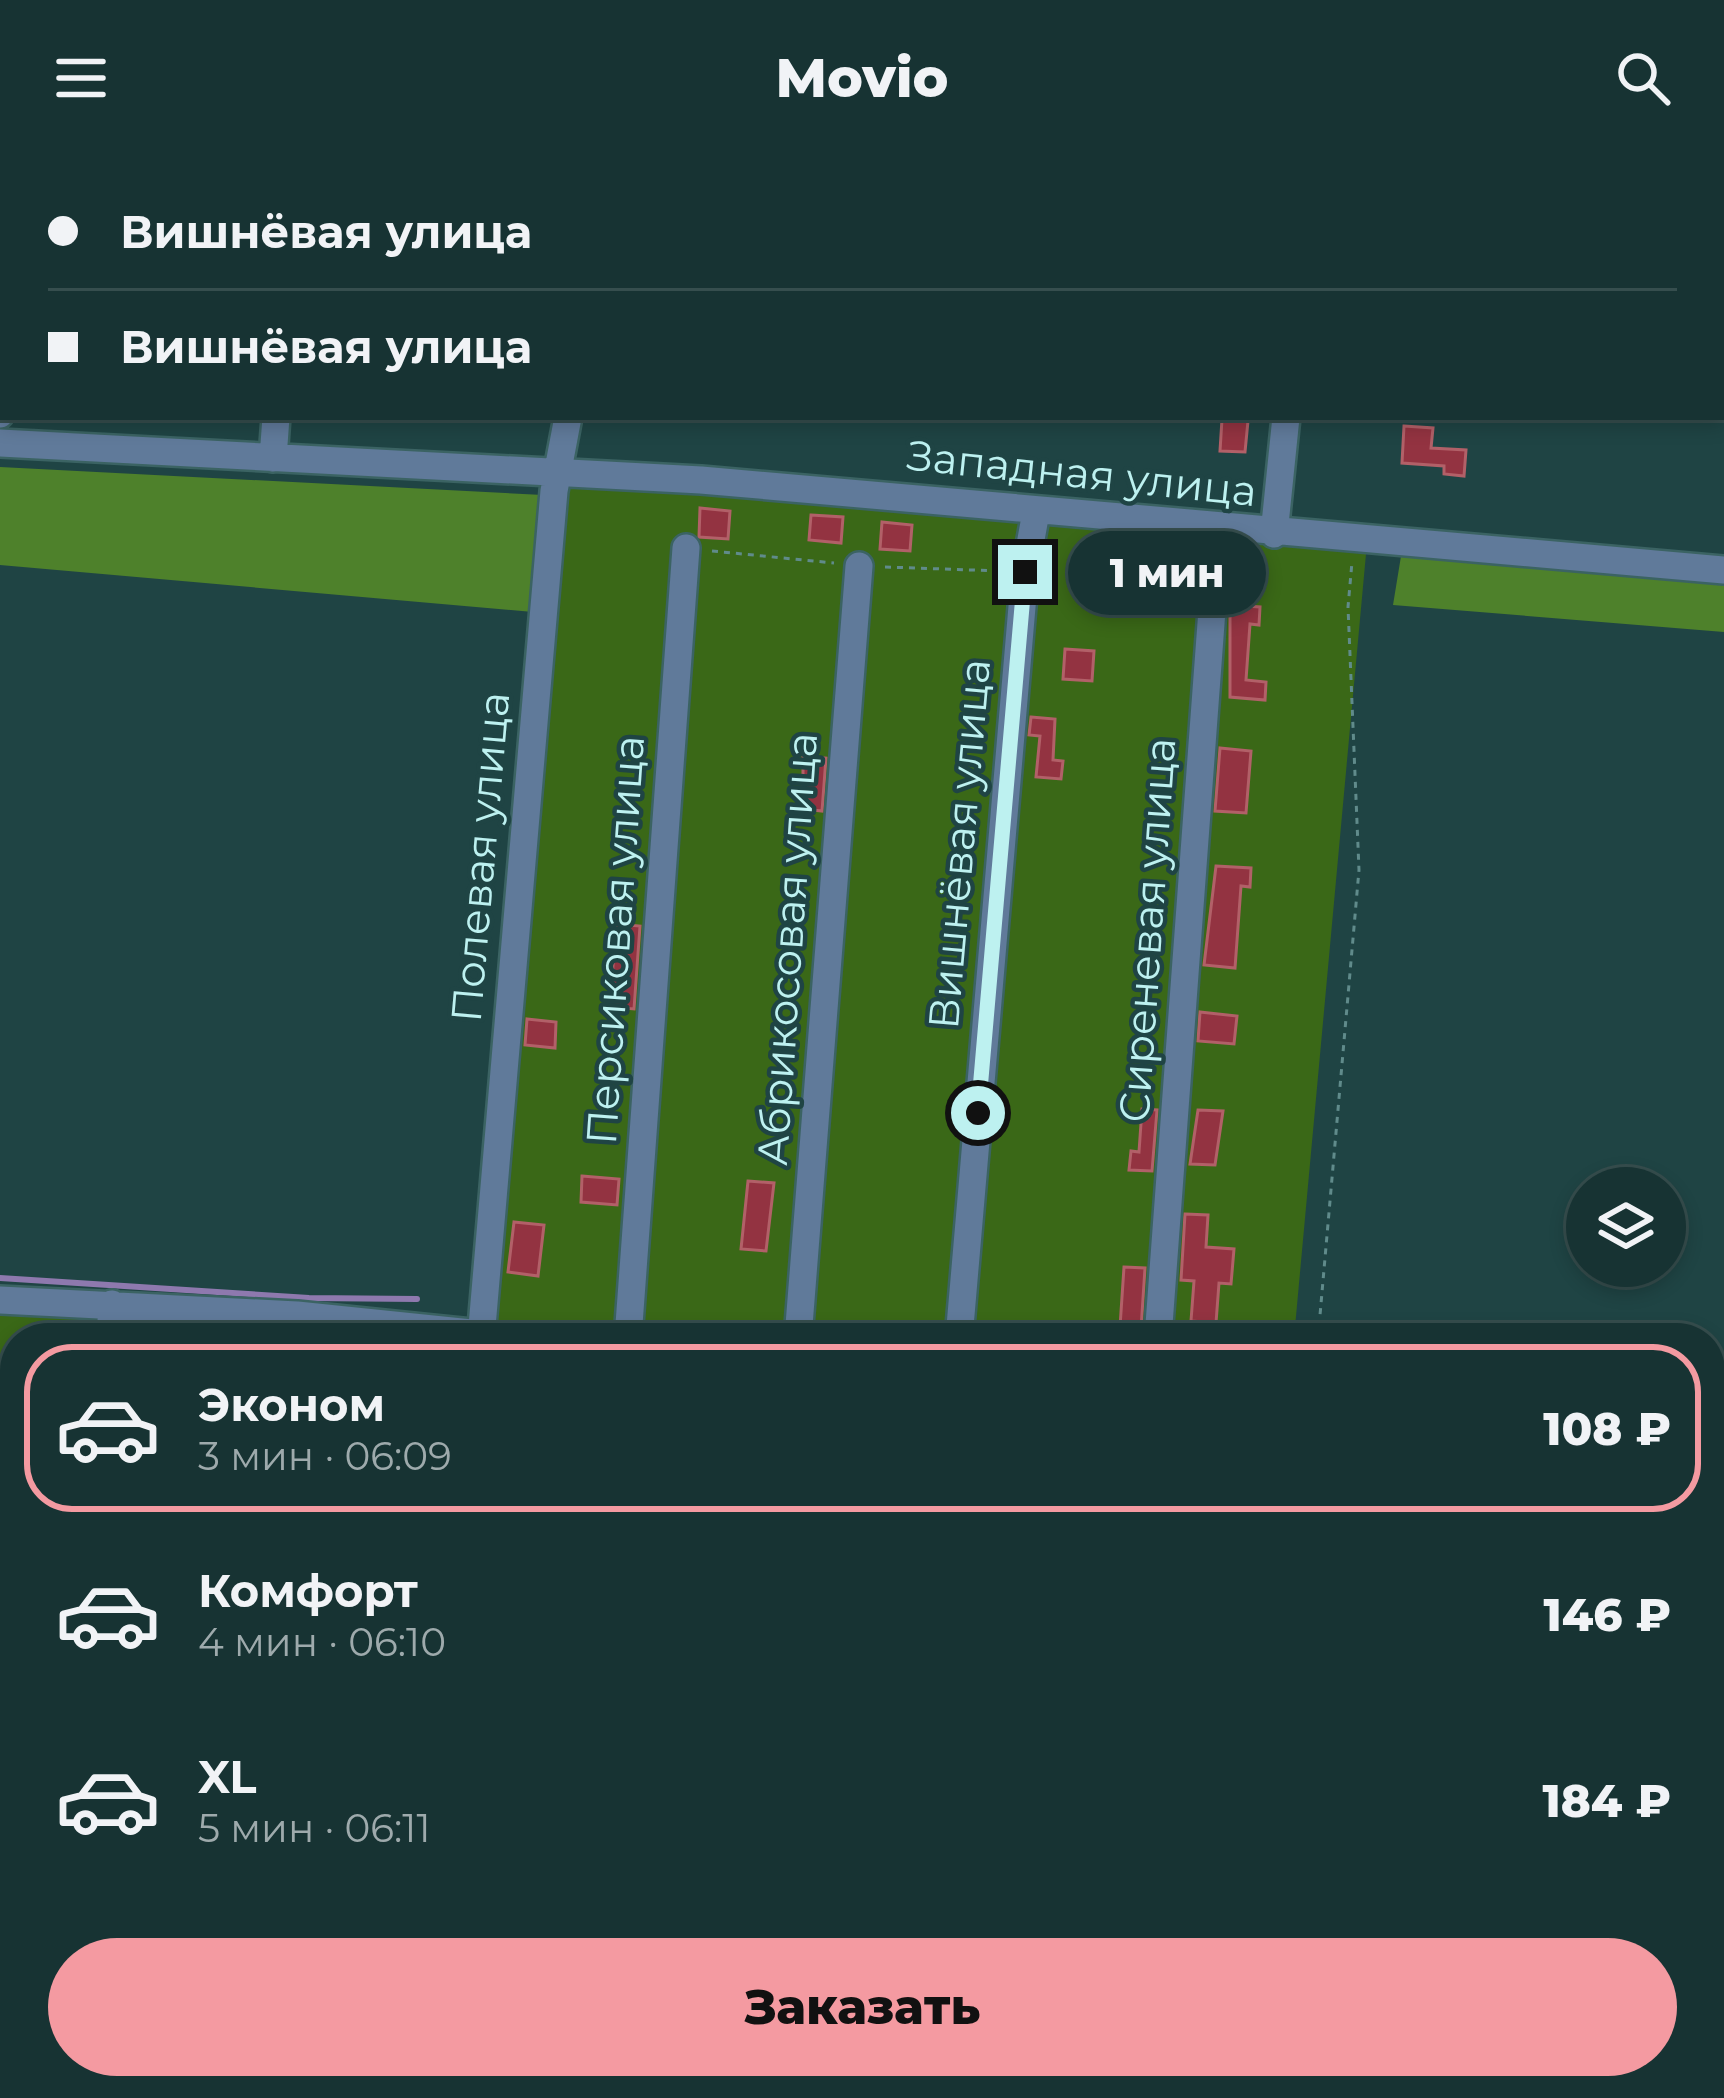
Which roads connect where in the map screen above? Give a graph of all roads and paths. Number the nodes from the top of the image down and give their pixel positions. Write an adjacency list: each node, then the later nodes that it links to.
1 (276, 420): 5 (street)
2 (568, 420): 6 (street, Полевая улица)
3 (1286, 420): 9 (street)
4 (0, 443): 5 (street, Западная улица)
5 (273, 458): 6 (street, Западная улица)
6 (561, 471): 7 (street, Западная улица); 18 (street, Полевая улица)
7 (1036, 512): 8 (street, Западная улица); 21 (street, Вишнёвая улица)
8 (1219, 529): 9 (street, Западная улица); 22 (street, Сиреневая улица)
9 (1274, 534): 10 (street, Западная улица)
10 (1354, 541): 13 (street, Западная улица); 23 (path)
11 (686, 548): 19 (street, Персиковая улица)
12 (859, 566): 20 (street, Абрикосовая улица)
13 (1724, 571)
14 (0, 1300): 15 (street)
15 (112, 1304): 16 (street); 17 (street)
16 (111, 1323)
17 (264, 1323)
18 (482, 1323)
19 (629, 1323)
20 (799, 1323)
21 (960, 1323)
22 (1159, 1323)
23 (1319, 1323)

